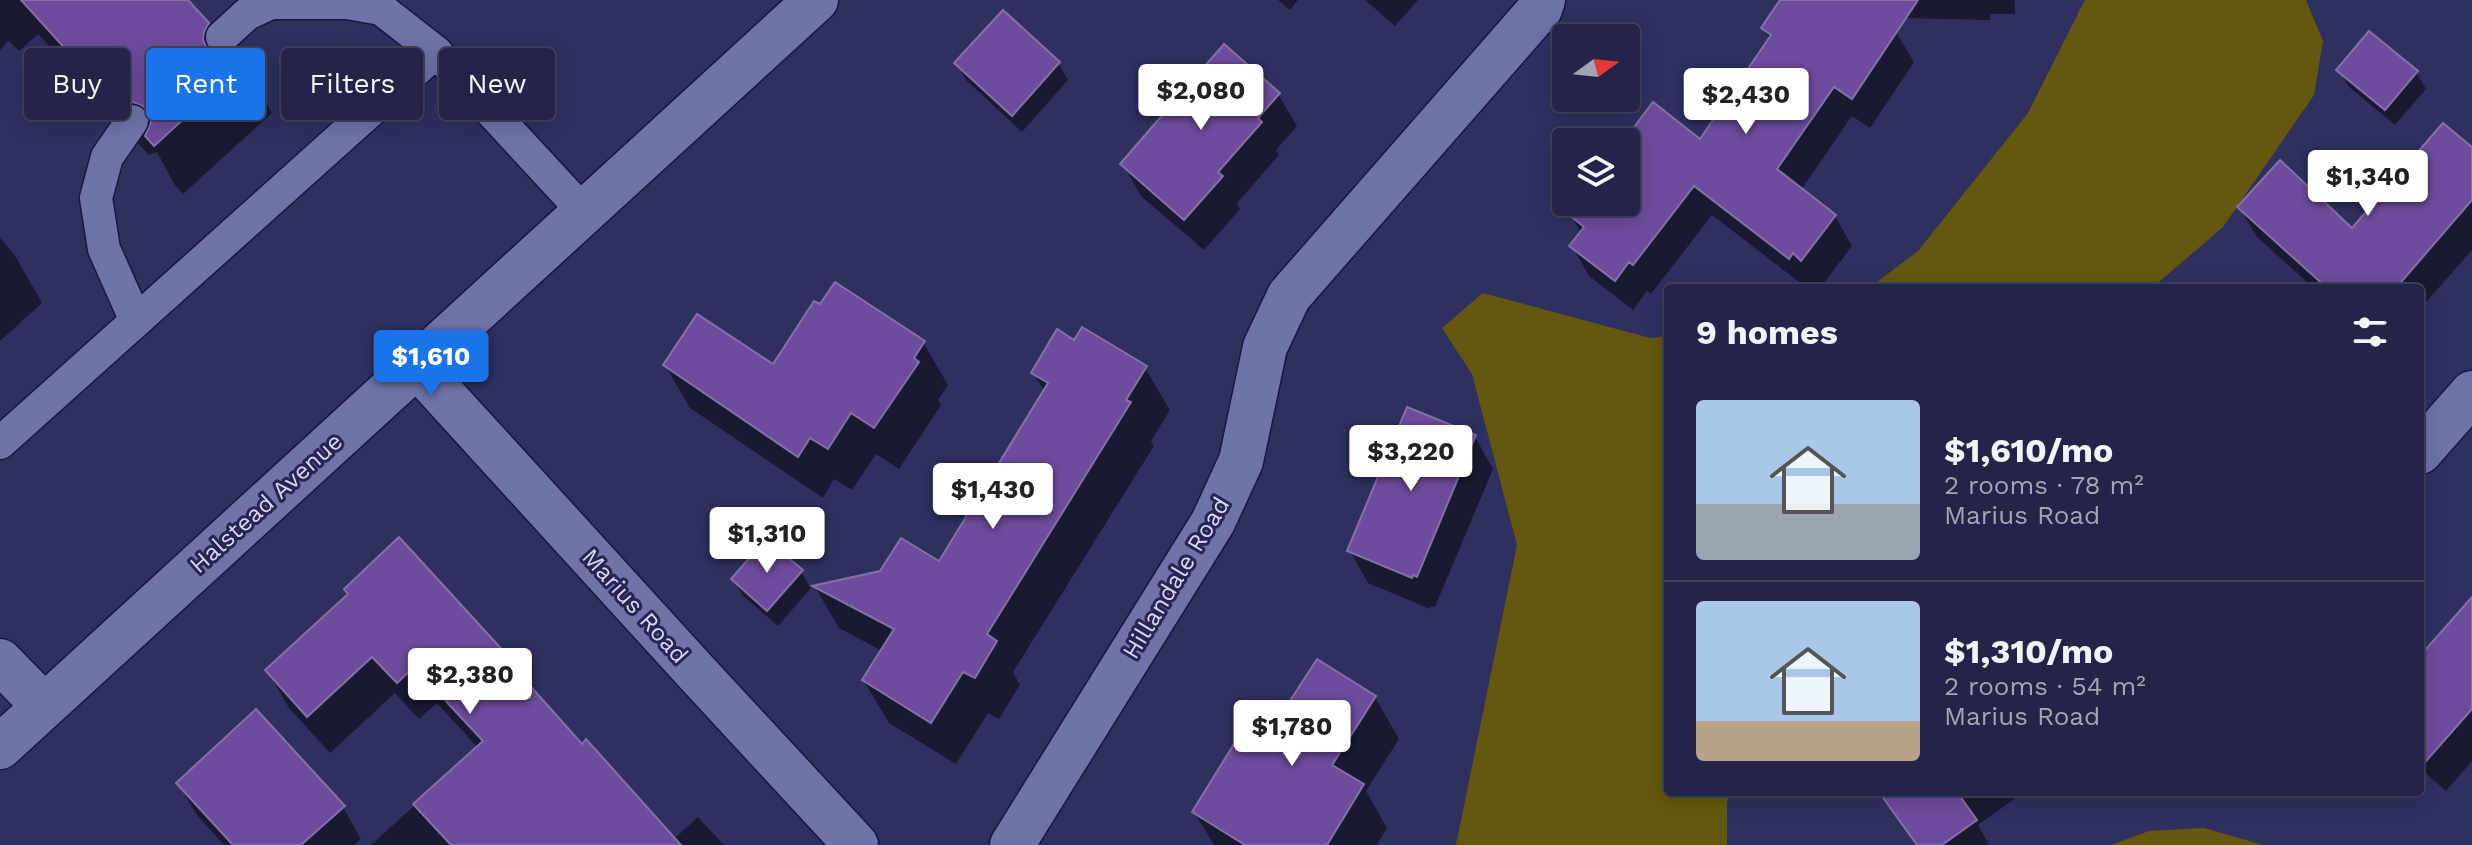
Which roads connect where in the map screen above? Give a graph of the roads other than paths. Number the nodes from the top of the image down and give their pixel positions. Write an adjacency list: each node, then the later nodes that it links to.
1 (816, 0): 6 (street, Halstead Avenue)
2 (1543, 0): 16 (street, Hillandale Road)
3 (222, 37): 4 (lane)
4 (436, 52): 6 (lane); 7 (lane)
5 (132, 121): 7 (lane)
6 (584, 212): 8 (street, Halstead Avenue)
7 (136, 321): 10 (lane)
8 (416, 365): 13 (street, Halstead Avenue); 15 (street, Marius Road)
9 (2472, 393): 11 (street)
10 (0, 443)
11 (2424, 447)
12 (0, 661): 13 (street)
13 (44, 706): 14 (street, Halstead Avenue)
14 (0, 747)
15 (856, 845)
16 (1012, 845)

